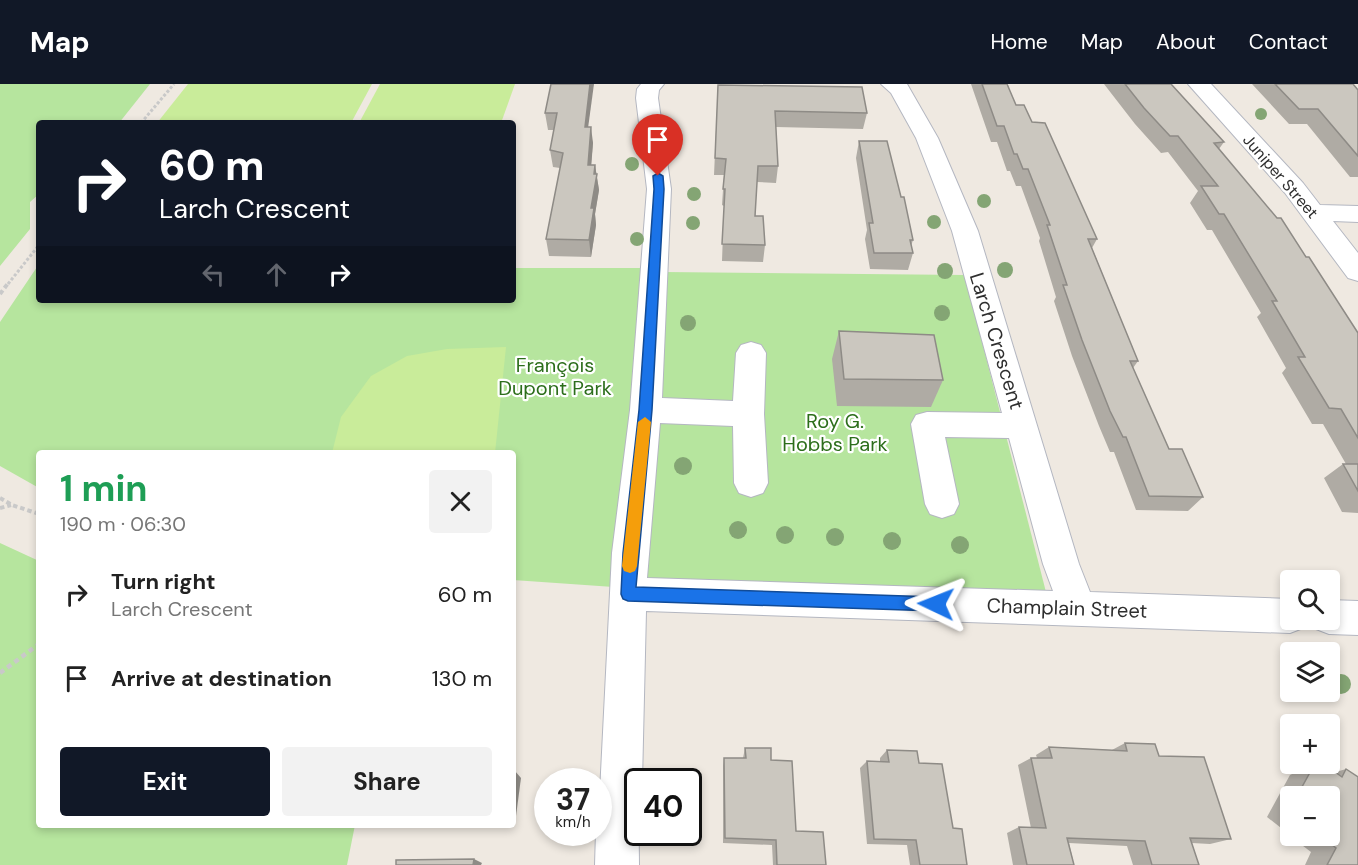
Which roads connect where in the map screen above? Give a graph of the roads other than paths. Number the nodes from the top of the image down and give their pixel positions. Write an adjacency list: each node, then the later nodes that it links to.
1 (653, 84): 8 (street)
2 (892, 84): 10 (street, Larch Crescent)
3 (1199, 84): 4 (street, Juniper Street)
4 (1315, 213): 5 (street); 6 (street, Juniper Street)
5 (1358, 214)
6 (1358, 272)
7 (751, 353): 9 (street)
8 (646, 410): 9 (street); 13 (street)
9 (748, 414): 11 (street)
10 (1022, 426): 12 (street); 14 (street, Larch Crescent)
11 (751, 483)
12 (942, 504)
13 (628, 594): 14 (street, Champlain Street); 18 (street)
14 (1078, 608): 15 (street, Champlain Street)
15 (1280, 616)
16 (1340, 617): 17 (street)
17 (1358, 618)
18 (617, 865)

